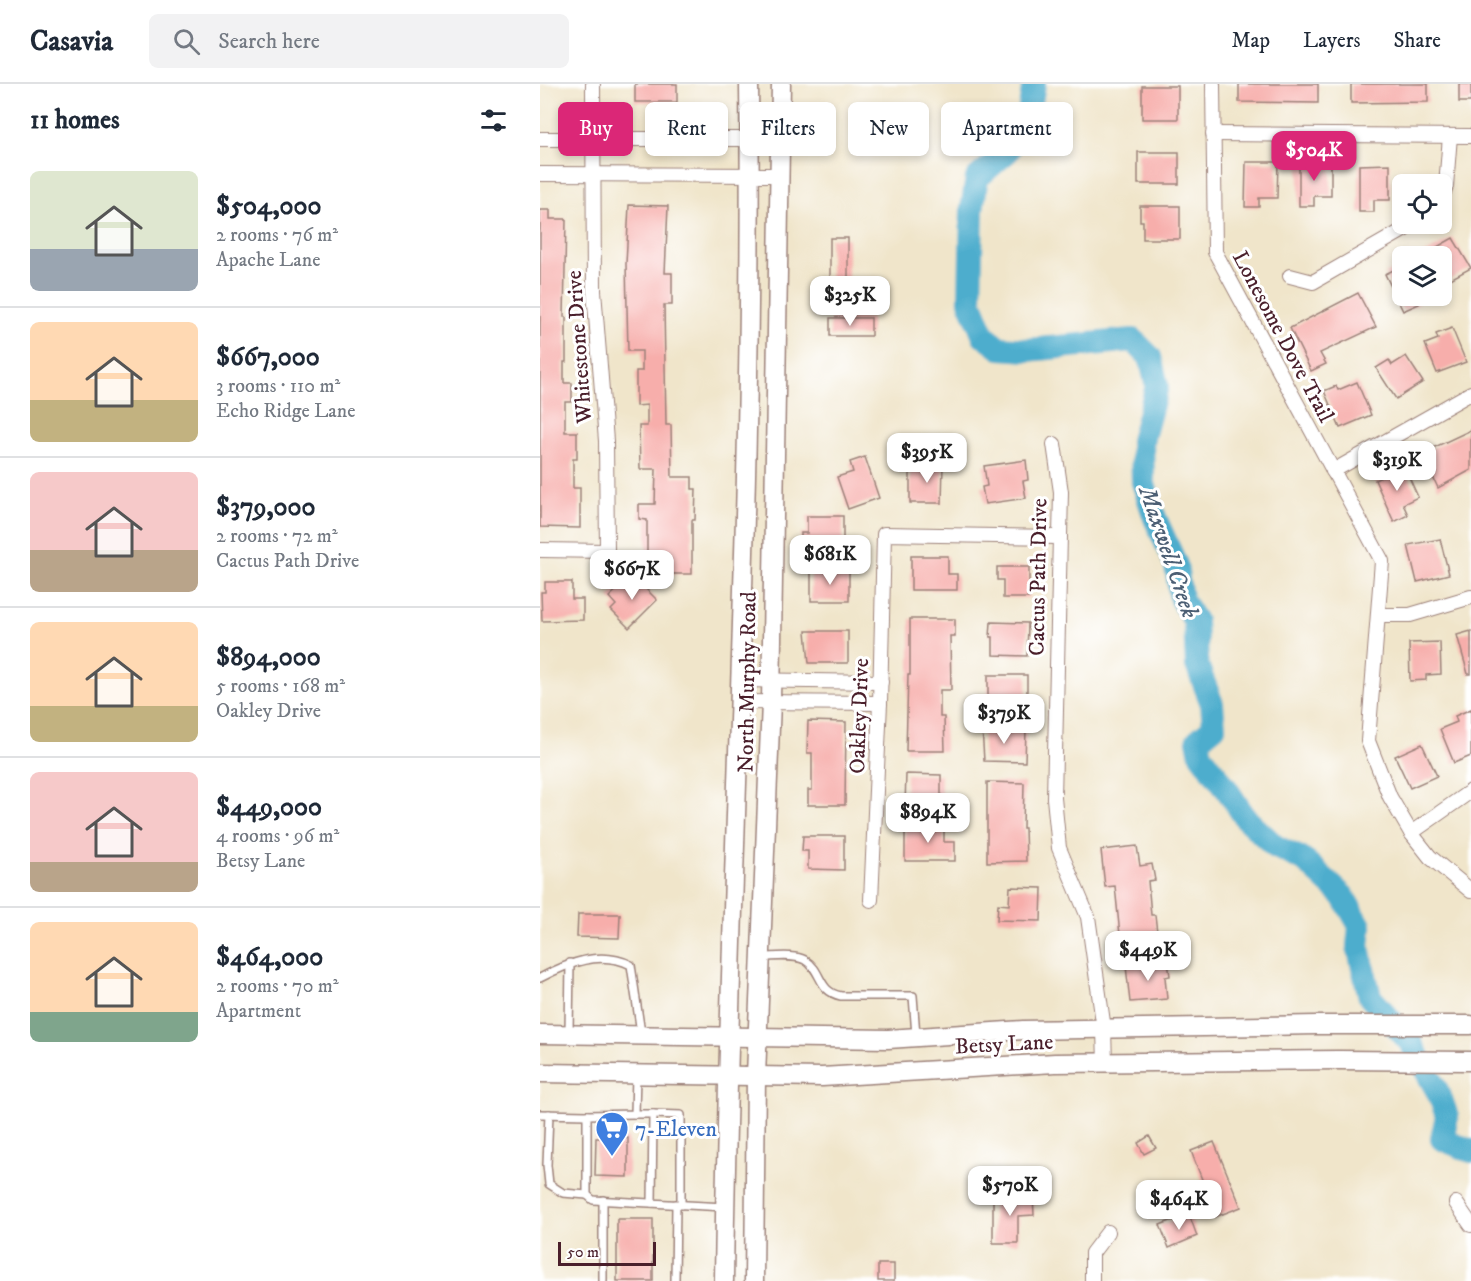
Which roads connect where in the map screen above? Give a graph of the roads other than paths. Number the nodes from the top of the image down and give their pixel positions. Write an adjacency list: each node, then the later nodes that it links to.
1 (592, 84): 5 (street, Whitestone Drive)
2 (749, 84): 6 (main road, North Murphy Road)
3 (781, 84): 7 (main road, North Murphy Road)
4 (1212, 84): 8 (street, Lonesome Dove Trail)
5 (592, 102)
6 (749, 102)
7 (781, 102)
8 (1213, 134): 9 (street); 27 (street, Lonesome Dove Trail)
9 (1450, 136): 10 (street); 19 (street)
10 (1471, 136)
11 (540, 139): 12 (street)
12 (558, 139)
13 (740, 139): 14 (street)
14 (633, 140)
15 (592, 156): 20 (street, Whitestone Drive)
16 (749, 156): 21 (main road, North Murphy Road)
17 (781, 156): 22 (main road, North Murphy Road)
18 (540, 174): 20 (street)
19 (1447, 174)
20 (592, 175): 21 (street); 29 (street, Whitestone Drive)
21 (748, 176): 22 (street); 32 (main road, North Murphy Road)
22 (781, 176): 33 (main road, North Murphy Road)
23 (1397, 234): 24 (street)
24 (1290, 276)
25 (1471, 393): 27 (street)
26 (1054, 444): 28 (street, Cactus Path Drive)
27 (1333, 471): 31 (street, Lonesome Dove Trail)
28 (1060, 537): 34 (street, Oakley Drive); 46 (street, Cactus Path Drive)
29 (540, 550)
30 (1471, 597): 31 (street)
31 (1378, 615): 39 (street, Lonesome Dove Trail)
32 (741, 680): 33 (street); 35 (main road, North Murphy Road)
33 (771, 681): 34 (street); 36 (main road, North Murphy Road)
34 (881, 682): 37 (street, Oakley Drive)
35 (740, 702): 36 (street); 50 (main road, North Murphy Road)
36 (771, 702): 37 (street); 42 (main road, North Murphy Road)
37 (880, 703): 41 (street, Oakley Drive)
38 (1471, 791): 39 (street)
39 (1411, 833): 40 (street, Lonesome Dove Trail)
40 (1471, 891)
41 (871, 900)
42 (761, 957): 51 (lane); 52 (main road, North Murphy Road)
43 (570, 963): 44 (lane); 48 (lane); 49 (lane)
44 (540, 978)
45 (1471, 1025): 46 (main road, Betsy Lane)
46 (1104, 1029): 51 (main road, Betsy Lane); 54 (street, Cactus Path Drive)
47 (540, 1034): 48 (main road, Betsy Lane)
48 (569, 1035): 49 (main road, Betsy Lane)
49 (641, 1036): 50 (main road, Betsy Lane)
50 (728, 1036): 52 (main road, Betsy Lane); 57 (main road, North Murphy Road)
51 (916, 1037): 52 (main road, Betsy Lane)
52 (758, 1038): 58 (main road, North Murphy Road)
53 (1471, 1061): 54 (main road, Betsy Lane)
54 (1105, 1064): 58 (main road, Betsy Lane)
55 (540, 1073): 56 (main road, Betsy Lane)
56 (636, 1074): 57 (main road, Betsy Lane); 61 (lane)
57 (728, 1076): 58 (main road, Betsy Lane); 69 (main road, North Murphy Road)
58 (756, 1076): 75 (main road, North Murphy Road)
59 (540, 1114): 60 (lane)
60 (549, 1114): 63 (lane); 64 (lane)
61 (634, 1114): 62 (lane); 63 (lane)
62 (654, 1114): 66 (lane); 68 (lane)
63 (587, 1115): 64 (lane)
64 (587, 1195): 65 (lane)
65 (603, 1200): 66 (lane); 72 (lane)
66 (652, 1203): 68 (lane)
67 (1456, 1203): 70 (street)
68 (678, 1205): 69 (lane); 73 (lane)
69 (725, 1207): 74 (main road, North Murphy Road)
70 (1471, 1225)
71 (1108, 1232): 76 (street)
72 (603, 1281)
73 (675, 1281)
74 (724, 1281)
75 (754, 1281)
76 (1092, 1281)

